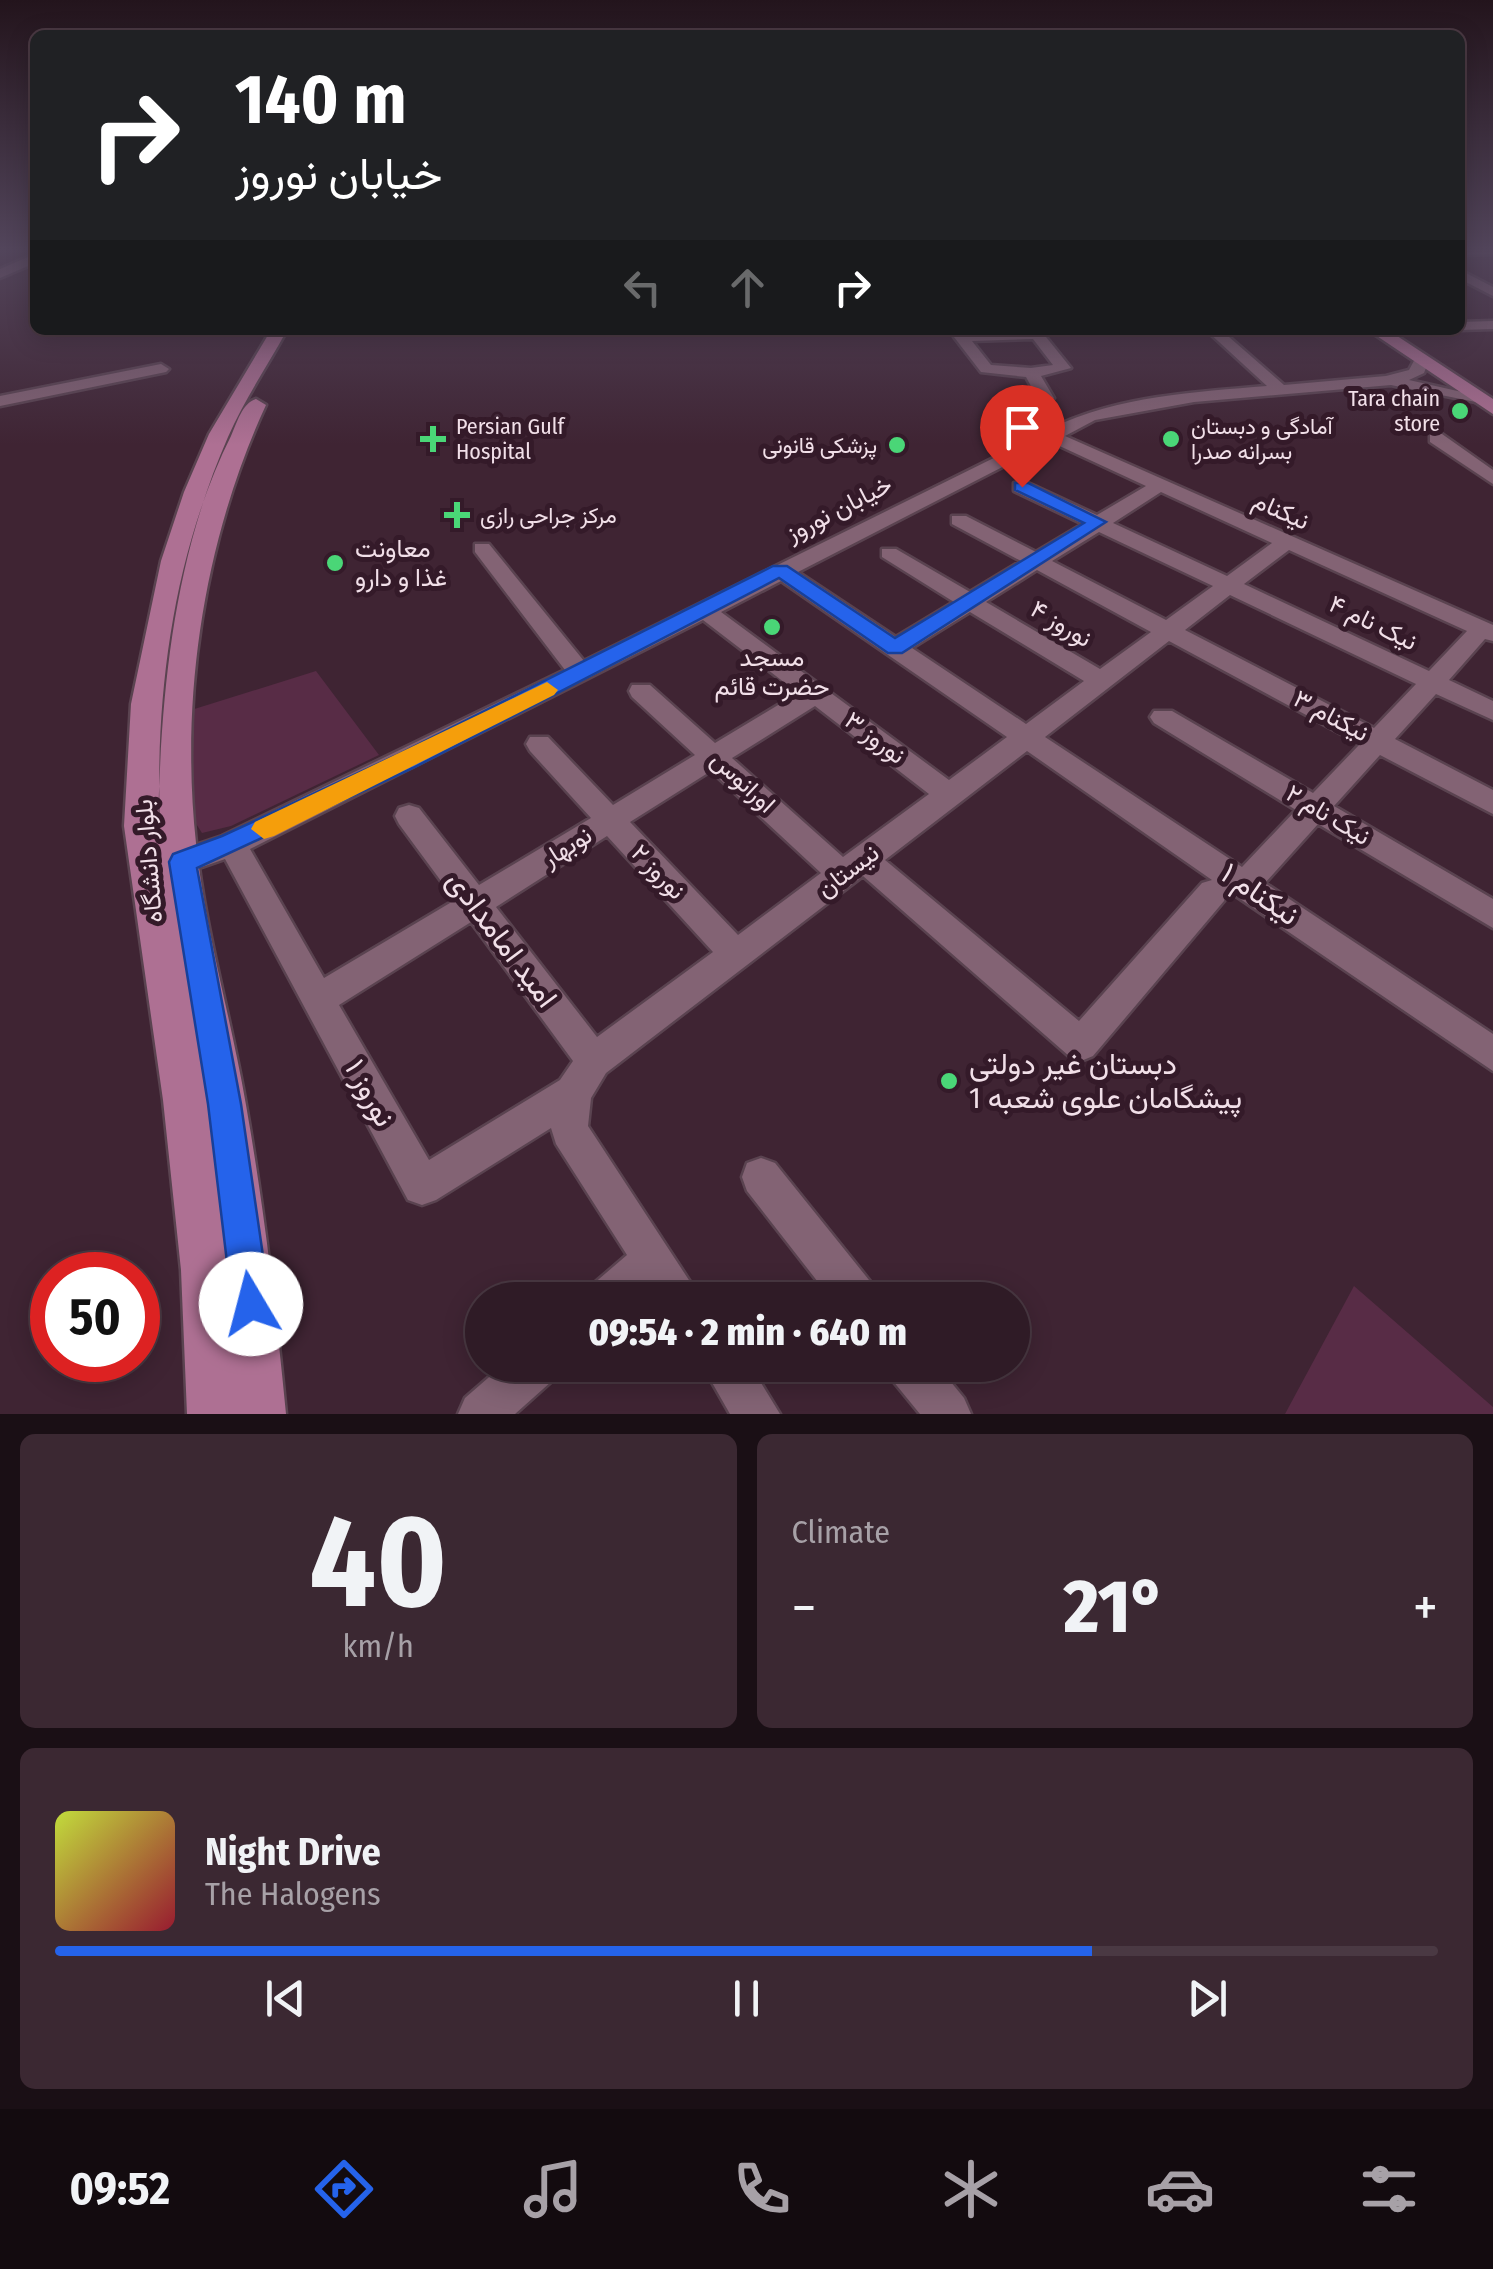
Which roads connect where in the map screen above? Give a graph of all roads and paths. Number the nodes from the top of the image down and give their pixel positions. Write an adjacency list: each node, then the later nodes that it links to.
1 (1493, 325): 2 (street)
2 (1465, 326)
3 (285, 335): 70 (main road, بلوار دانشگاه)
4 (286, 335): 51 (main road, بلوار دانشگاه)
5 (1220, 335): 12 (street)
6 (1383, 335): 8 (main road)
7 (1400, 335): 13 (main road)
8 (1420, 360): 11 (street, خیابان نوروز); 13 (main road)
9 (161, 369): 14 (street)
10 (1031, 374): 10 (street); 16 (street)
11 (1387, 381): 12 (street, خیابان نوروز); 13 (street, خیابان نوروز)
12 (1281, 390): 16 (street, خیابان نوروز)
13 (1484, 397): 15 (main road)
14 (0, 401)
15 (1493, 408)
16 (1049, 435): 20 (street, نیکنام); 27 (street, خیابان نوروز)
17 (1436, 438): 18 (street)
18 (1493, 478)
19 (1022, 487): 22 (street, نیک نام ۴)
20 (1157, 487): 22 (street); 23 (street, نیکنام)
21 (959, 520): 26 (street, نیکنام ۳)
22 (1097, 522): 26 (street); 28 (street, نیک نام ۴)
23 (1285, 543): 28 (street, نیستان); 32 (street, نیکنام)
24 (482, 548): 34 (street)
25 (888, 553): 29 (street, نوروز ۴)
26 (1037, 560): 29 (street); 31 (street, نیکنام ۳)
27 (780, 570): 30 (street, خیابان نوروز); 33 (street)
28 (1230, 584): 31 (street, نیستان); 36 (street, نیک نام ۴)
29 (969, 602): 33 (street); 35 (street, نوروز ۴)
30 (704, 610): 34 (street, خیابان نوروز); 38 (street, نوروز ۳)
31 (1168, 630): 35 (street, نیستان); 42 (street, نیکنام ۳)
32 (1487, 631): 36 (street)
33 (895, 648): 41 (street, نیکنام ۱)
34 (580, 673): 50 (street, خیابان نوروز)
35 (1102, 680): 41 (street, نیستان)
36 (1433, 682): 39 (street, نیک نام ۴); 42 (street)
37 (641, 691): 44 (street, اورانوس)
38 (815, 694): 44 (street, نوبهار); 45 (street, نوروز ۳)
39 (1493, 711)
40 (1163, 717): 47 (street, نیک نام ۲)
41 (1026, 737): 45 (street, نیستان); 53 (street, نیکنام ۱)
42 (1378, 742): 46 (street, نیکنام ۳); 47 (street)
43 (539, 744): 49 (street, نوروز ۲)
44 (714, 756): 49 (street, نوبهار); 52 (street, اورانوس)
45 (950, 794): 52 (street, نیستان)
46 (1493, 803)
47 (1317, 808): 53 (street); 56 (street, نیک نام ۲)
48 (409, 816): 55 (street, امید امامدادی)
49 (609, 821): 55 (street, نوبهار); 57 (street, نوروز ۲)
50 (232, 844): 51 (street, خیابان نوروز); 58 (street, نوروز ۱)
51 (182, 862): 71 (main road, بلوار دانشگاه)
52 (853, 867): 54 (street, اورانوس); 57 (street, نیستان)
53 (1246, 883): 59 (street, نیکنام ۱)
54 (1213, 892)
55 (475, 904): 58 (street, نوبهار); 60 (street, امید امامدادی)
56 (1493, 915)
57 (736, 955): 60 (street, نیستان)
58 (318, 1000): 61 (street, نوروز ۱)
59 (1493, 1054)
60 (594, 1061): 61 (street, نیستان)
61 (573, 1093): 63 (street)
62 (761, 1177): 66 (street)
63 (653, 1259): 64 (street); 65 (street)
64 (627, 1282)
65 (669, 1282)
66 (844, 1282)
67 (517, 1382): 72 (street)
68 (735, 1382): 73 (street)
69 (923, 1382): 74 (street)
70 (214, 1414)
71 (259, 1414)
72 (481, 1414)
73 (757, 1414)
74 (948, 1414)

